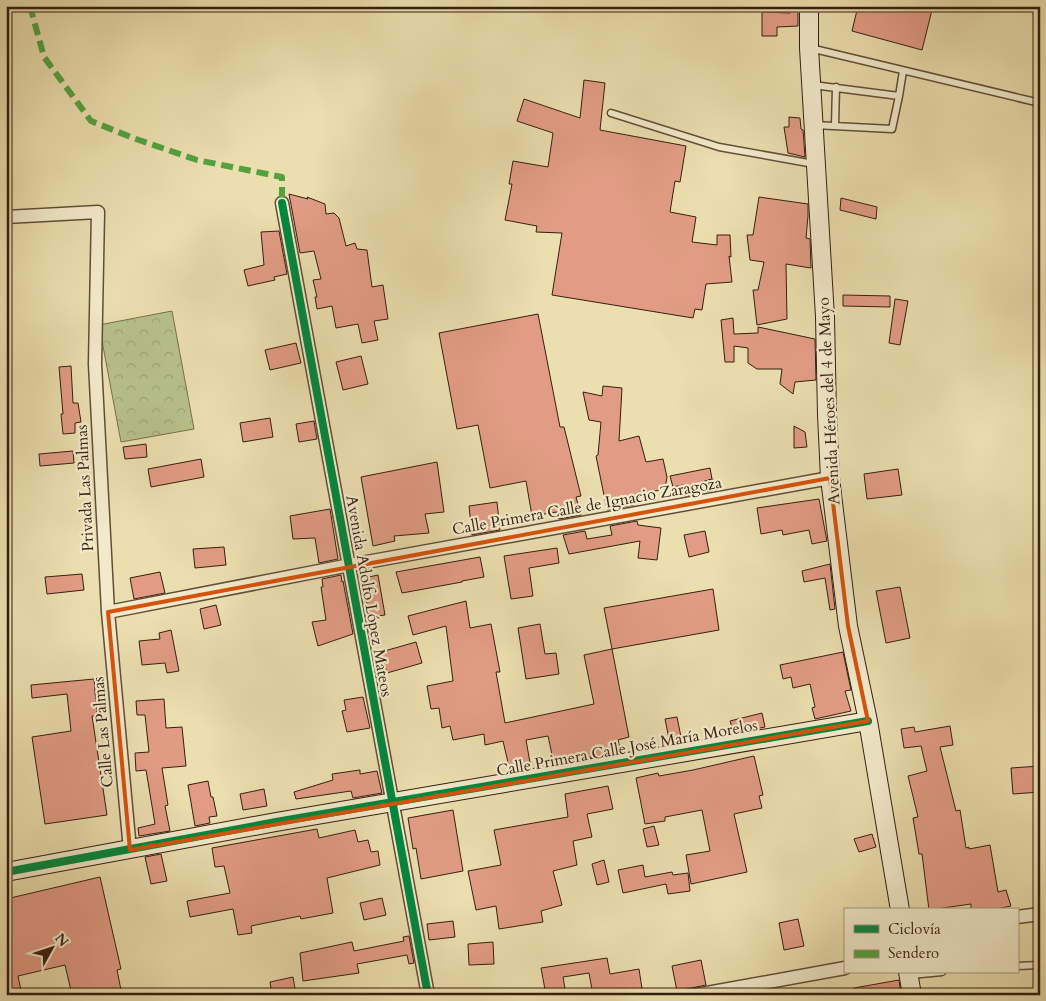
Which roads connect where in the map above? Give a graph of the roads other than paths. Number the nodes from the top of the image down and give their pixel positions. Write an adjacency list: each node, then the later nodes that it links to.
1 (809, 6): 2 (main road, Avenida Héroes del 4 de Mayo)
2 (808, 48): 3 (lane); 4 (main road, Avenida Héroes del 4 de Mayo)
3 (903, 71): 6 (lane); 7 (lane)
4 (810, 85): 5 (lane); 9 (main road, Avenida Héroes del 4 de Mayo)
5 (836, 87): 6 (lane); 10 (lane)
6 (898, 96): 10 (lane)
7 (1040, 103)
8 (611, 113): 11 (lane)
9 (813, 125): 10 (lane); 11 (main road, Avenida Héroes del 4 de Mayo)
10 (835, 125)
11 (815, 164): 14 (main road, Avenida Héroes del 4 de Mayo)
12 (282, 203): 15 (street, Avenida Adolfo López Mateos)
13 (6, 217): 16 (street, Privada Las Palmas)
14 (830, 478): 15 (street, Calle Primera Calle de Ignacio Zaragoza); 17 (main road, Avenida Héroes del 4 de Mayo)
15 (350, 565): 16 (street, Calle Primera Calle de Ignacio Zaragoza); 18 (street, Avenida Adolfo López Mateos)
16 (108, 612): 19 (street, Calle Las Palmas)
17 (868, 720): 18 (main road, Calle Primera Calle José María Morelos); 21 (main road, Avenida Héroes del 4 de Mayo)
18 (392, 803): 19 (main road, Calle Primera Calle José María Morelos); 28 (street, Avenida Adolfo López Mateos)
19 (130, 850): 20 (main road, Calle Primera Calle José María Morelos)
20 (6, 872)
21 (900, 908)
22 (1040, 914): 23 (street)
23 (1018, 916)
24 (1040, 965): 25 (lane)
25 (1018, 966)
26 (844, 968): 29 (street)
27 (908, 974): 30 (main road)
28 (428, 995)
29 (696, 995)
30 (912, 995)

